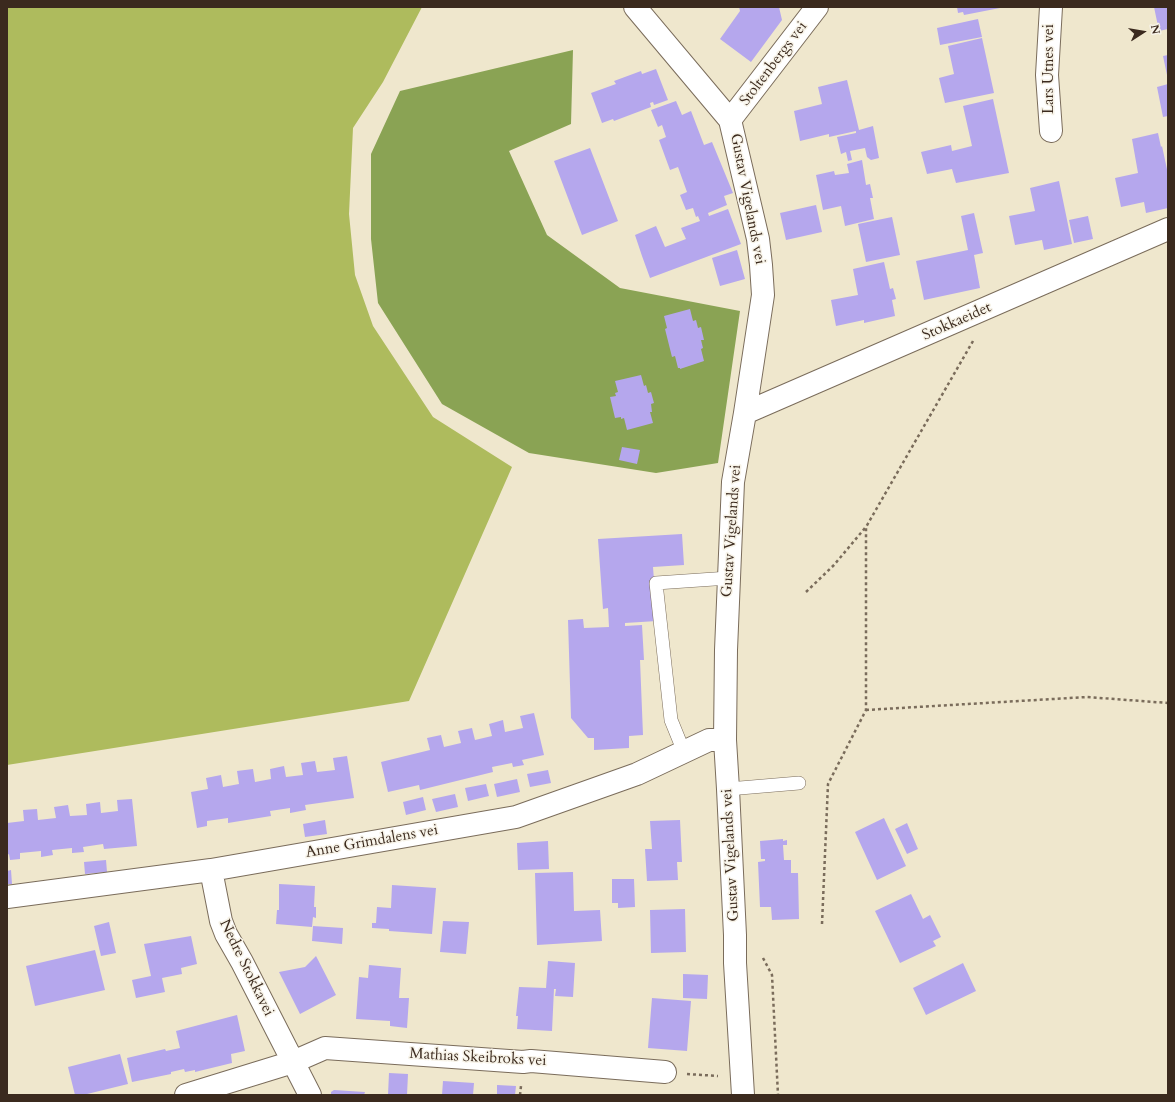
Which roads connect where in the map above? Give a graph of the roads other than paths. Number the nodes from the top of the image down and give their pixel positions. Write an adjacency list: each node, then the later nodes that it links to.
1 (635, 7): 4 (street, Gustav Vigelands vei)
2 (817, 7): 4 (street, Stoltenbergs vei)
3 (1051, 7): 5 (street, Lars Utnes vei)
4 (730, 120): 7 (street, Gustav Vigelands vei)
5 (1051, 132)
6 (1168, 230): 7 (street, Stokkaeidet)
7 (745, 413): 8 (street, Gustav Vigelands vei)
8 (729, 578): 9 (street, Gustav Vigelands vei); 10 (lane)
9 (725, 740): 10 (street, Anne Grimdalens vei); 12 (street, Gustav Vigelands vei)
10 (684, 752): 13 (street, Anne Grimdalens vei)
11 (799, 783): 12 (lane)
12 (728, 789): 19 (street, Gustav Vigelands vei)
13 (211, 870): 14 (street, Anne Grimdalens vei); 15 (street, Nedre Stokkavei)
14 (7, 897)
15 (293, 1062): 16 (street, Mathias Skeibroks vei); 17 (street); 18 (street, Nedre Stokkavei)
16 (665, 1072)
17 (186, 1095)
18 (310, 1095)
19 (743, 1095)

